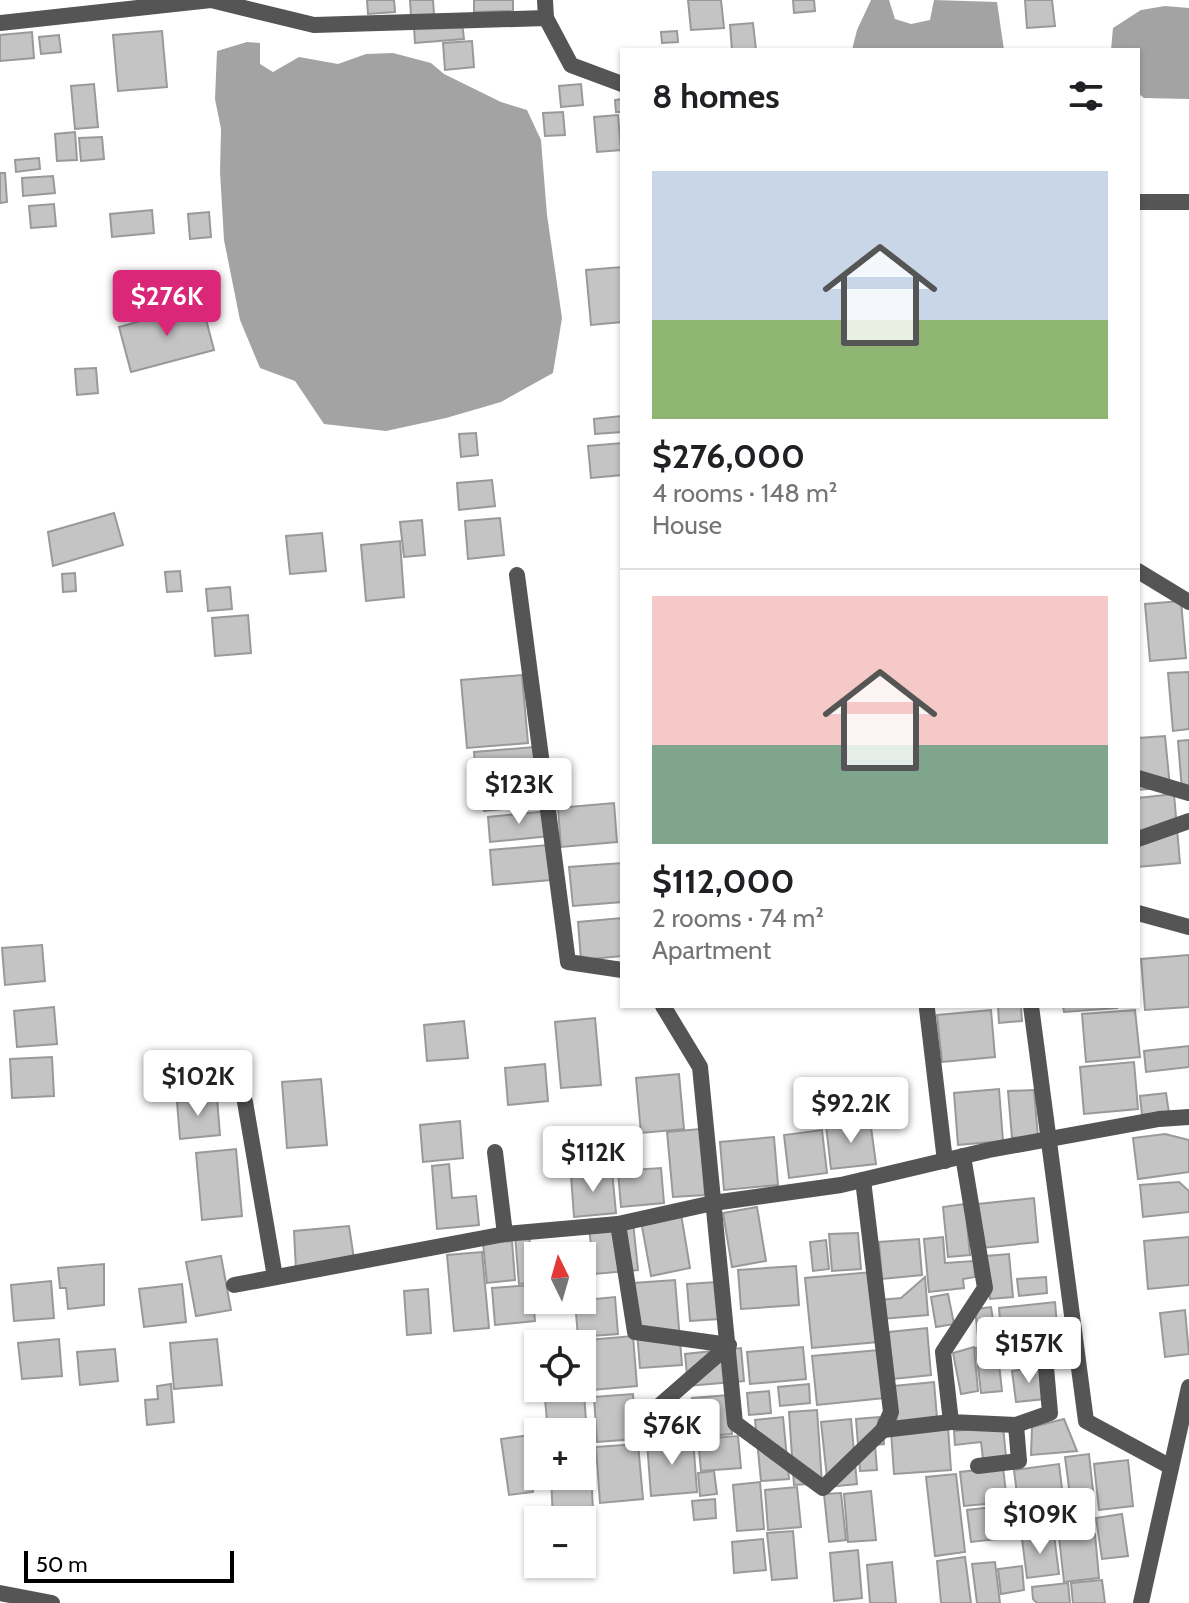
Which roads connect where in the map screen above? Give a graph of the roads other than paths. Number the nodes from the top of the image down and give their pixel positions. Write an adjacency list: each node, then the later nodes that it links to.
1 (545, 0): 3 (street)
2 (120, 4): 3 (street); 4 (street)
3 (546, 18): 5 (street)
4 (0, 23)
5 (620, 83)
6 (1140, 202): 7 (street)
7 (1189, 202)
8 (1140, 572): 10 (street)
9 (517, 575): 17 (street)
10 (1189, 602)
11 (1140, 779): 12 (street)
12 (1189, 793)
13 (1189, 821): 14 (street)
14 (1140, 838)
15 (1140, 914): 16 (street)
16 (1189, 927)
17 (620, 970)
18 (664, 1008): 28 (street)
19 (1031, 1008): 23 (street)
20 (927, 1009): 26 (street)
21 (245, 1102): 31 (street)
22 (1189, 1117): 23 (street)
23 (1047, 1141): 25 (street); 41 (street)
24 (495, 1152): 30 (street)
25 (963, 1156): 26 (street); 36 (street)
26 (945, 1161): 27 (street)
27 (863, 1180): 28 (street); 39 (street)
28 (713, 1203): 29 (street); 34 (street)
29 (618, 1224): 30 (street); 34 (street)
30 (505, 1234): 31 (street)
31 (275, 1277): 32 (street)
32 (234, 1285)
33 (1001, 1338): 37 (street)
34 (729, 1345): 38 (street); 39 (street)
35 (1189, 1387): 41 (street)
36 (951, 1422): 37 (street); 39 (street)
37 (1016, 1425): 40 (street)
38 (636, 1426)
39 (883, 1430)
40 (978, 1466)
41 (1171, 1467): 44 (street)
42 (0, 1593): 43 (street)
43 (52, 1603)
44 (1141, 1603)

